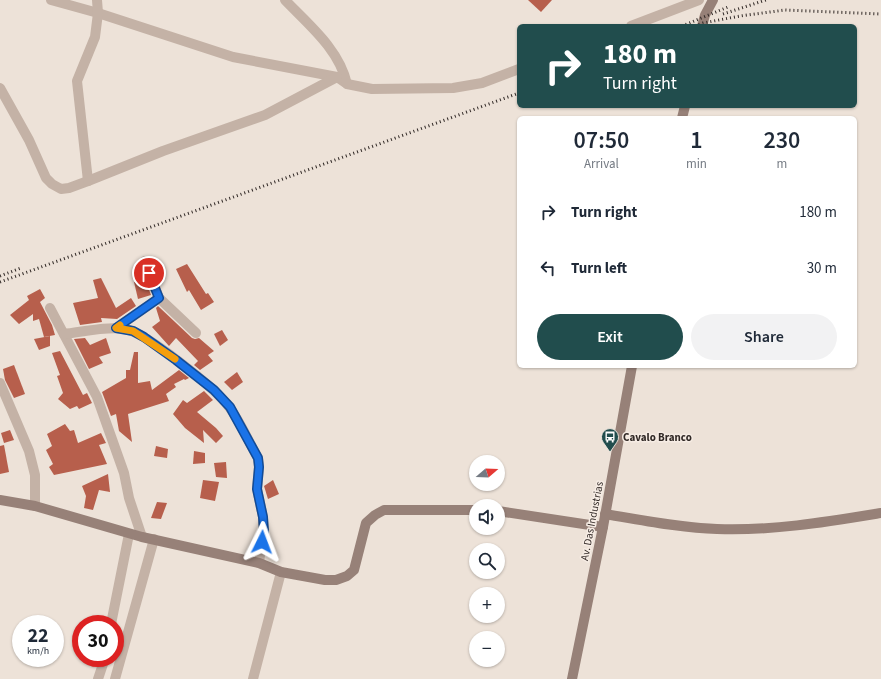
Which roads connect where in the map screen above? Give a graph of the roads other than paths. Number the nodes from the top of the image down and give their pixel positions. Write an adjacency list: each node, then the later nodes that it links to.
1 (51, 0): 6 (street)
2 (97, 0): 6 (street)
3 (285, 0): 11 (street)
4 (699, 0): 7 (street)
5 (713, 0): 8 (street)
6 (98, 13): 10 (street); 13 (street)
7 (637, 24)
8 (703, 24)
9 (517, 70): 11 (street)
10 (337, 77): 11 (street); 13 (street)
11 (347, 84)
12 (0, 88): 13 (street)
13 (88, 181)
14 (145, 261): 15 (street)
15 (159, 298): 17 (street); 18 (street)
16 (50, 308): 19 (street)
17 (116, 328): 19 (street); 32 (street)
18 (196, 333)
19 (64, 334): 30 (street)
20 (632, 368): 27 (street, Av. Das Industrias)
21 (0, 383): 23 (street)
22 (0, 500): 23 (street)
23 (35, 506): 29 (street)
24 (469, 510): 33 (street)
25 (505, 512): 28 (street)
26 (881, 513): 27 (street)
27 (605, 514): 28 (street, Av. Das Industrias)
28 (603, 527): 41 (street, Av. Das Industrias)
29 (129, 534): 30 (street); 34 (street)
30 (142, 537): 31 (street)
31 (154, 539): 32 (street); 36 (street)
32 (259, 563): 33 (street)
33 (281, 572): 40 (street)
34 (113, 615)
35 (124, 621): 36 (street)
36 (131, 621): 39 (street)
37 (101, 667): 38 (street)
38 (98, 679)
39 (114, 679)
40 (253, 679)
41 (572, 679)

